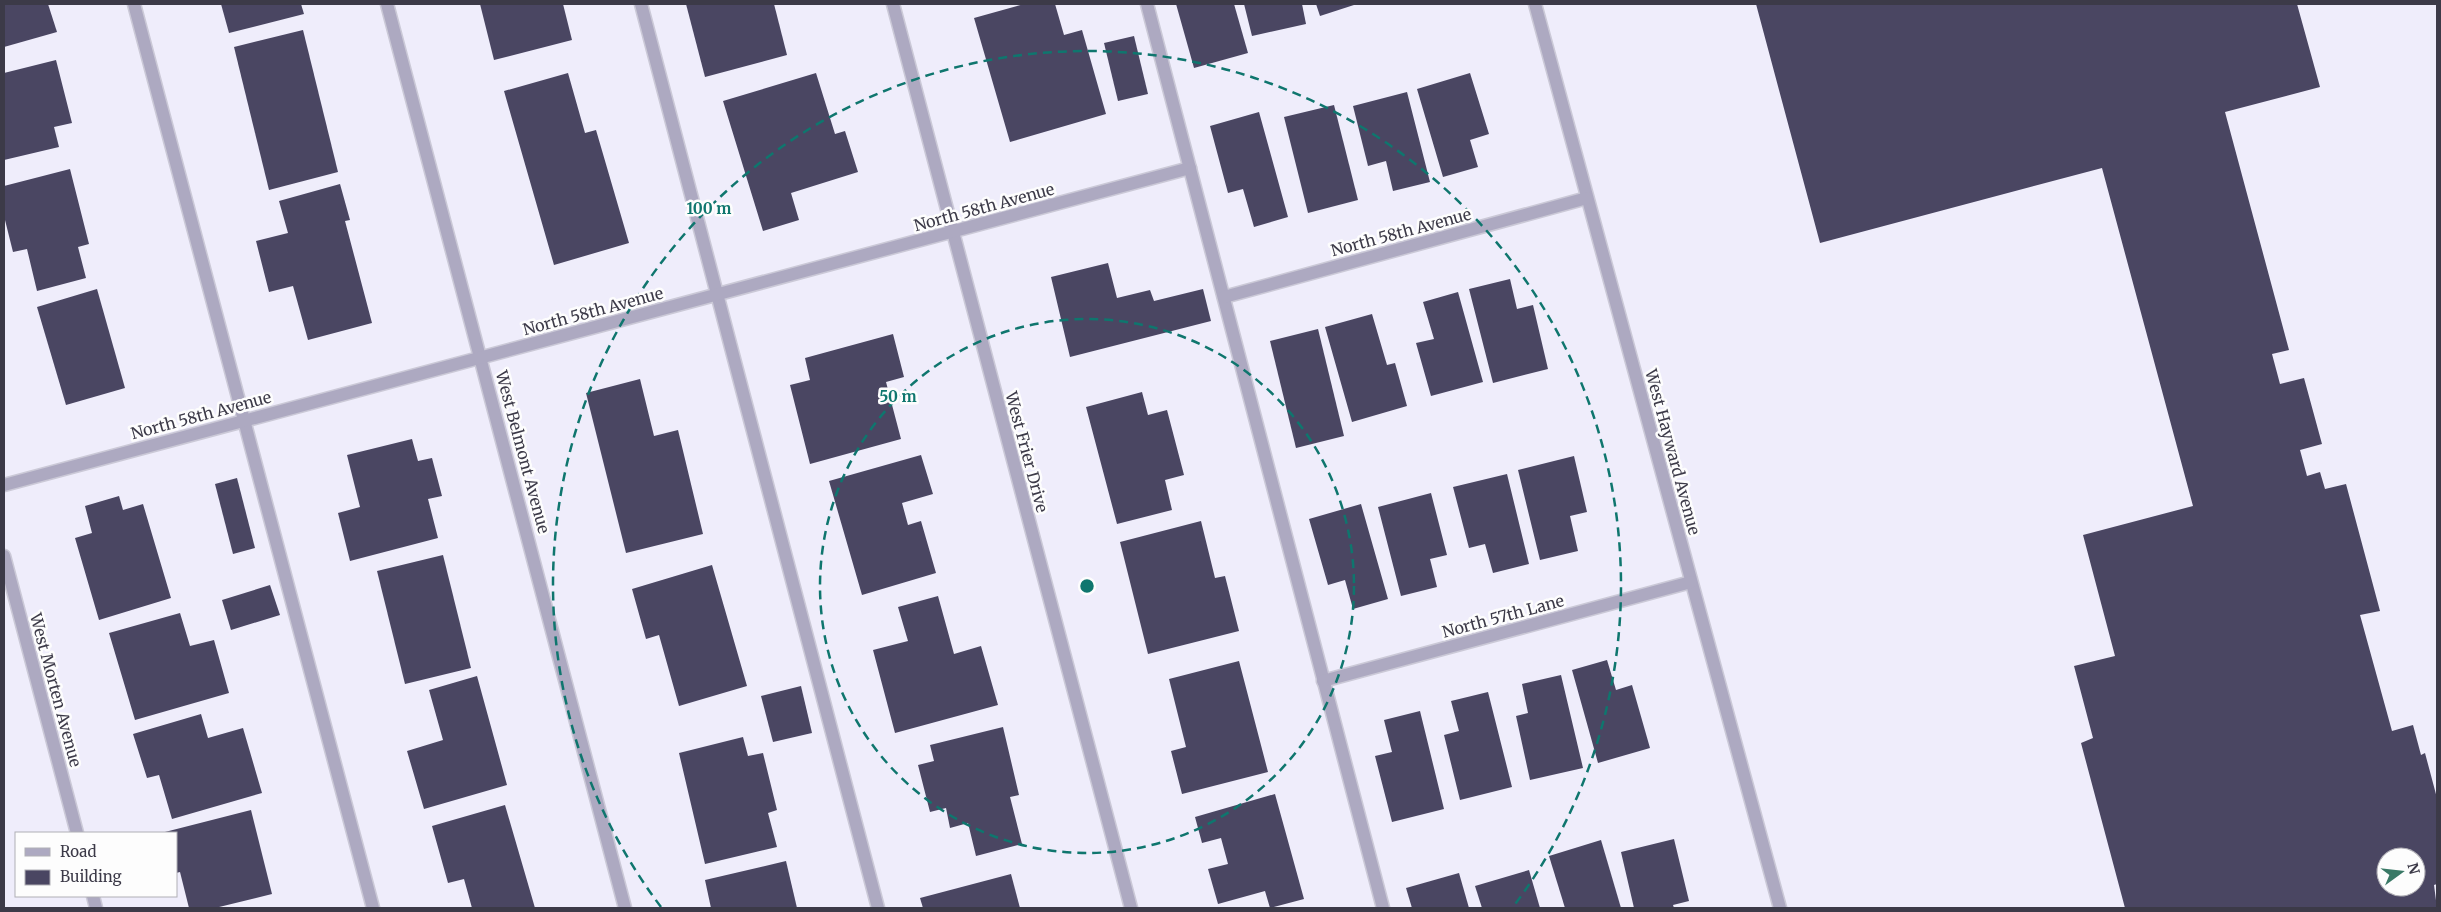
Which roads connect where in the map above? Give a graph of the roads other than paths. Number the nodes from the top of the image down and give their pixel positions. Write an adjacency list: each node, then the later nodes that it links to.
1 (134, 4): 13 (street)
2 (387, 4): 12 (street, West Belmont Avenue)
3 (641, 4): 10 (street)
4 (893, 4): 9 (street, West Frier Drive)
5 (1147, 4): 7 (street)
6 (1535, 4): 8 (street, West Hayward Avenue)
7 (1190, 168): 9 (street, North 58th Avenue); 11 (street)
8 (1587, 198): 11 (street, North 58th Avenue); 16 (street, West Hayward Avenue)
9 (953, 232): 10 (street, North 58th Avenue); 22 (street, West Frier Drive)
10 (717, 294): 12 (street, North 58th Avenue); 21 (street)
11 (1224, 297): 17 (street)
12 (481, 358): 13 (street, North 58th Avenue); 20 (street, West Belmont Avenue)
13 (244, 421): 14 (street, North 58th Avenue); 19 (street)
14 (4, 485)
15 (4, 556): 18 (street, West Morten Avenue)
16 (1691, 582): 17 (street, North 57th Lane); 24 (street, West Hayward Avenue)
17 (1323, 682): 23 (street)
18 (77, 832)
19 (373, 908)
20 (625, 908)
21 (878, 908)
22 (1131, 908)
23 (1382, 908)
24 (1780, 908)

